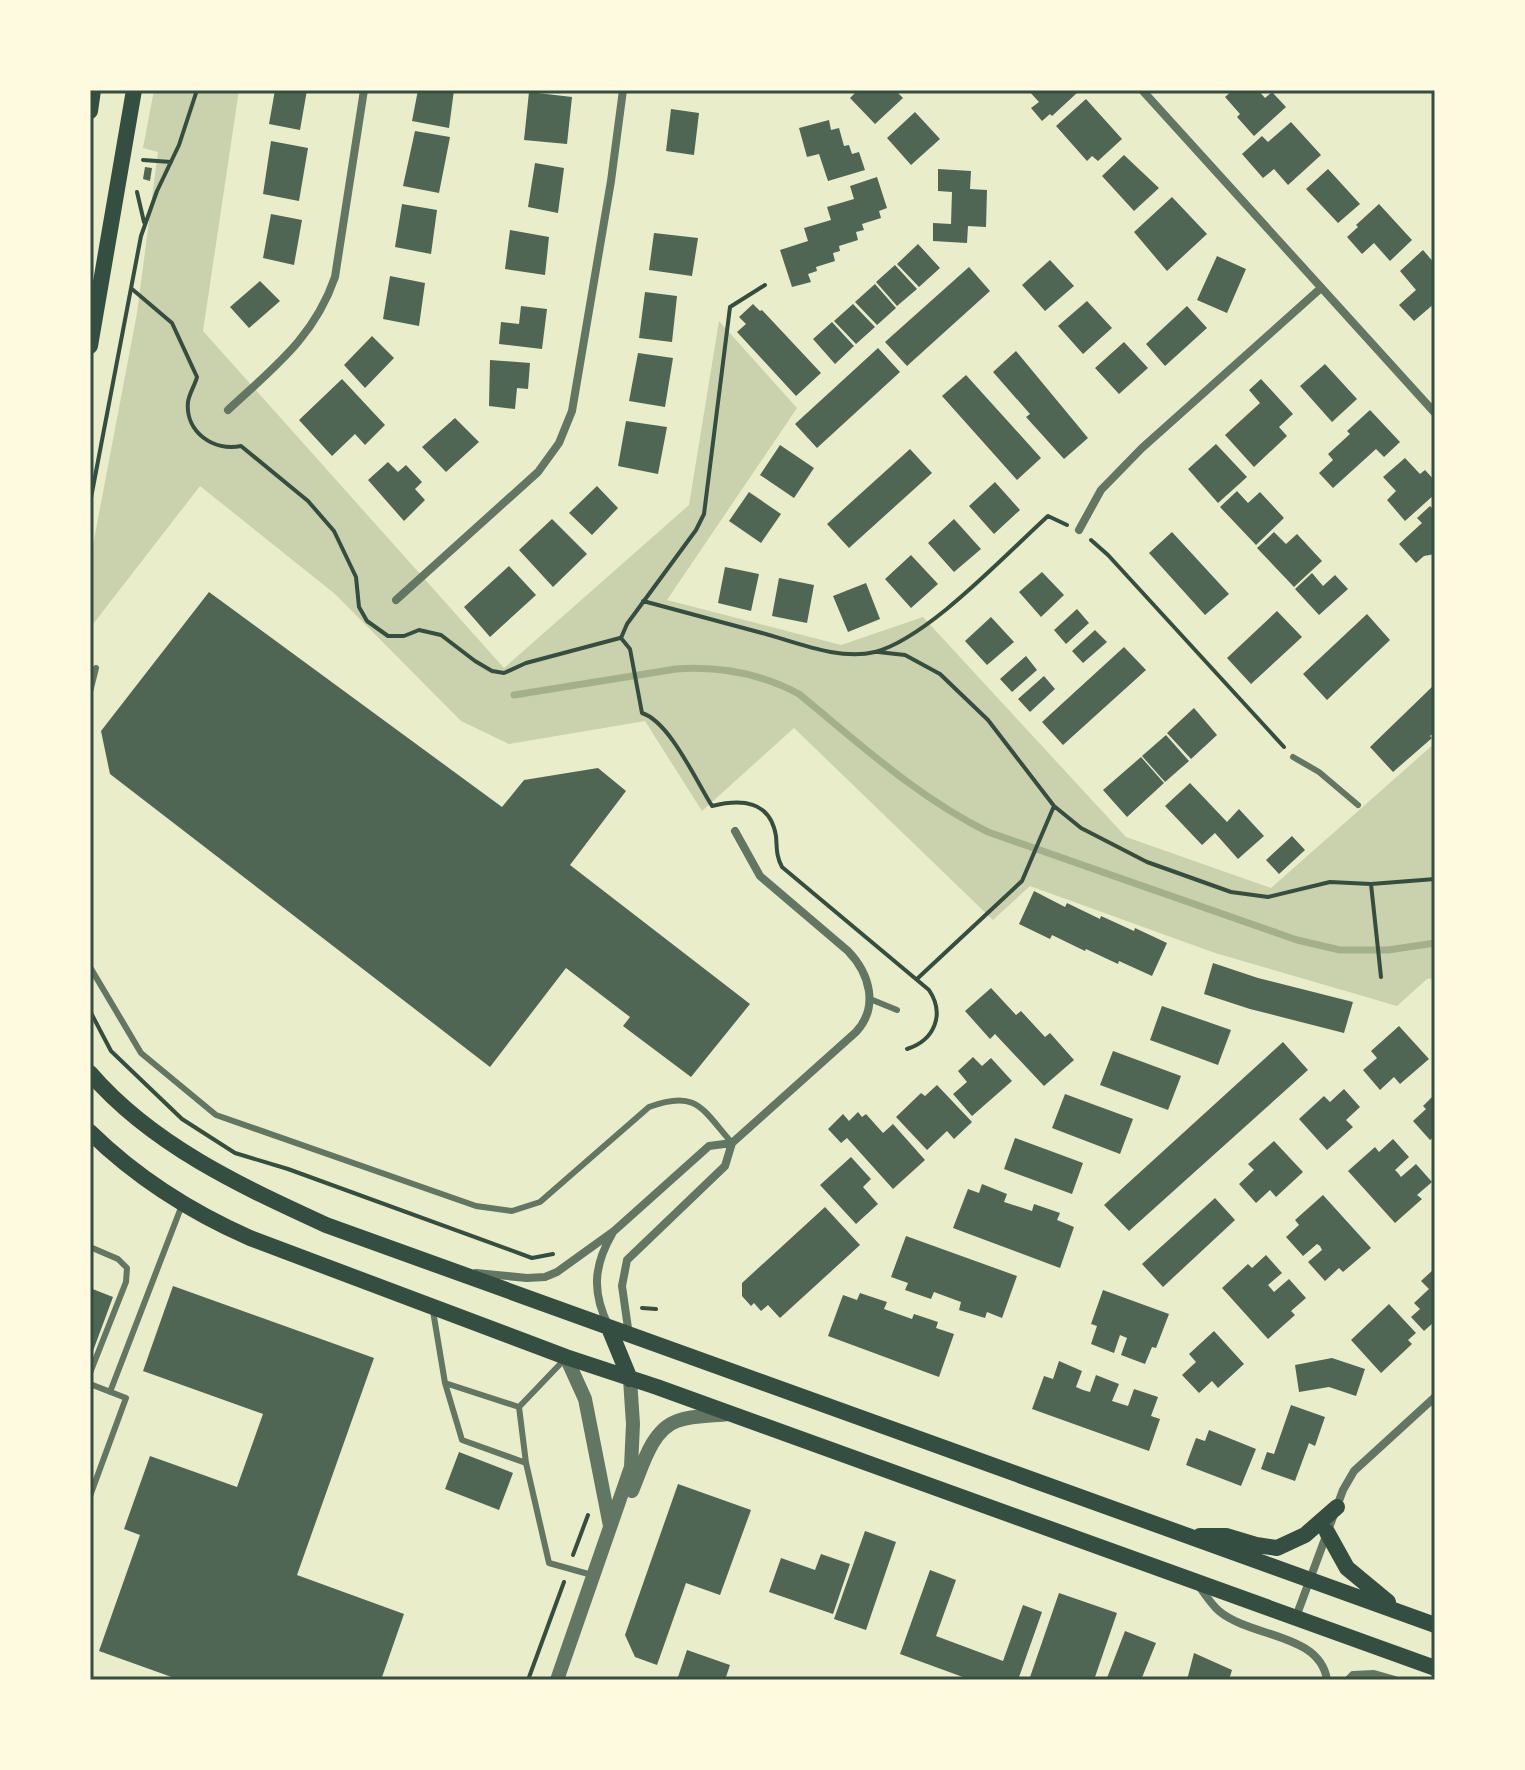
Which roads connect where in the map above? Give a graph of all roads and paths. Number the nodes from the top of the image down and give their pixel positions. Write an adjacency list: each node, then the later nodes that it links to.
1 (93, 90): 7 (main road)
2 (134, 90): 15 (main road)
3 (197, 90): 8 (path)
4 (364, 90): 16 (street)
5 (623, 90): 20 (street)
6 (1142, 90): 13 (street)
7 (90, 111)
8 (171, 162): 9 (path); 11 (path)
9 (141, 171)
10 (139, 183): 11 (path)
11 (145, 224): 14 (path)
12 (765, 285): 21 (path)
13 (1321, 288): 17 (street); 19 (street)
14 (132, 289): 18 (path); 22 (path)
15 (90, 346)
16 (228, 410)
17 (1435, 413)
18 (90, 503)
19 (1079, 530): 23 (path); 26 (path)
20 (396, 600)
21 (643, 601): 22 (path); 23 (path)
22 (621, 638): 34 (path)
23 (876, 652): 28 (path)
24 (96, 668): 25 (lane)
25 (90, 692)
26 (1293, 757): 27 (lane)
27 (1358, 805)
28 (1054, 806): 31 (path); 34 (path)
29 (735, 831): 35 (street)
30 (1435, 879): 31 (path)
31 (1371, 884): 33 (path)
32 (90, 967): 40 (lane)
33 (1381, 977)
34 (918, 978): 37 (path)
35 (870, 999): 36 (lane); 40 (street)
36 (897, 1010)
37 (907, 1049)
38 (90, 1073): 46 (main road)
39 (90, 1132): 42 (main road)
40 (732, 1143): 44 (street); 51 (street)
41 (90, 1148): 42 (main road)
42 (118, 1157): 43 (main road)
43 (183, 1204): 47 (main road); 57 (lane)
44 (614, 1231): 46 (street); 50 (street)
45 (90, 1247): 53 (lane)
46 (449, 1269): 50 (main road)
47 (433, 1308): 52 (main road); 55 (lane)
48 (642, 1308): 49 (path)
49 (656, 1309)
50 (609, 1328): 51 (main road); 54 (main road)
51 (629, 1335): 54 (main road); 67 (main road)
52 (566, 1357): 54 (main road); 59 (lane); 65 (street)
53 (90, 1373)
54 (630, 1379): 60 (main road); 65 (street)
55 (445, 1383): 59 (lane); 61 (lane)
56 (90, 1384): 57 (lane)
57 (110, 1392): 62 (lane)
58 (1435, 1397): 64 (street)
59 (519, 1407): 61 (lane)
60 (729, 1414): 65 (street); 71 (main road)
61 (526, 1463): 68 (lane)
62 (90, 1496)
63 (589, 1506): 68 (path)
64 (1337, 1507): 66 (street); 67 (main road)
65 (611, 1530): 69 (street)
66 (1327, 1532): 70 (street); 72 (main road)
67 (1191, 1537): 70 (main road)
68 (568, 1569): 69 (lane); 76 (path)
69 (594, 1576): 77 (street)
70 (1310, 1580): 72 (main road); 73 (street)
71 (1197, 1584): 73 (main road); 78 (street)
72 (1404, 1614): 74 (main road)
73 (1296, 1618): 75 (main road)
74 (1435, 1625)
75 (1435, 1668)
76 (528, 1680)
77 (557, 1680)
78 (1327, 1680)
79 (1348, 1680): 80 (street)
80 (1395, 1680)

